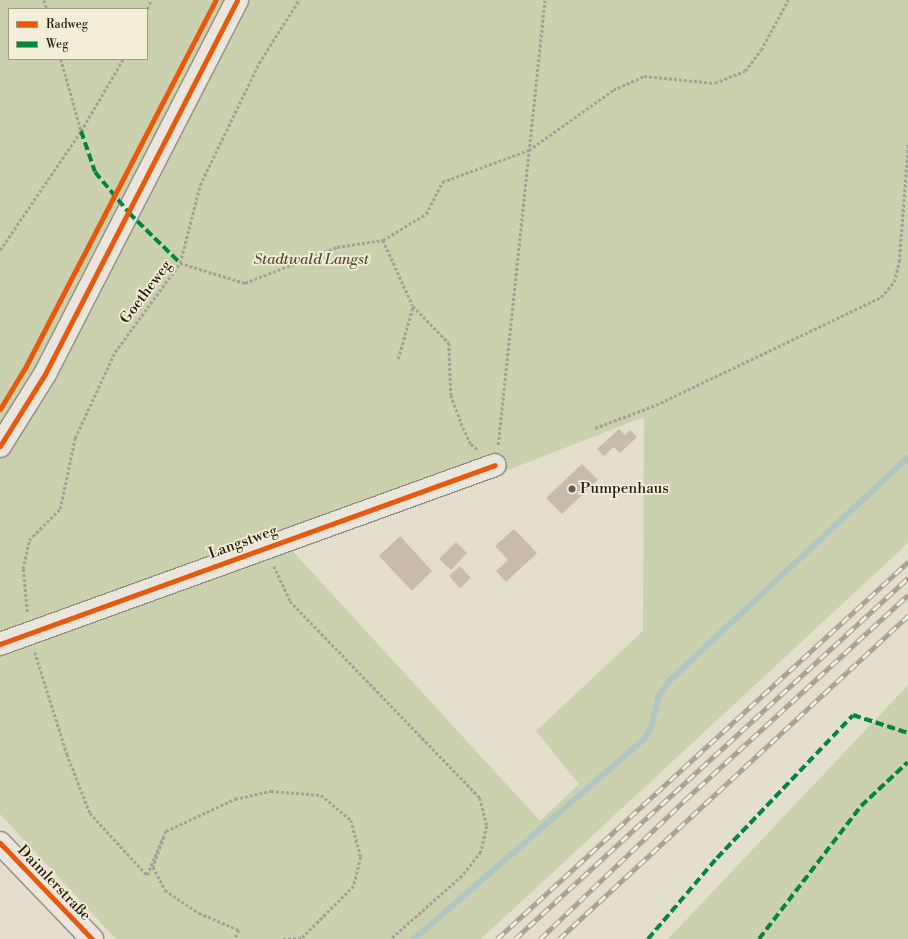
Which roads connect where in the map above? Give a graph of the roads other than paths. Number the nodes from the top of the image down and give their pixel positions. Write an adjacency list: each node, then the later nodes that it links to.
1 (237, 0): 2 (street)
2 (0, 446)
3 (495, 465): 4 (street, Langstweg)
4 (0, 644)
5 (0, 843): 6 (street, Daimlerstraße)
6 (92, 939)

